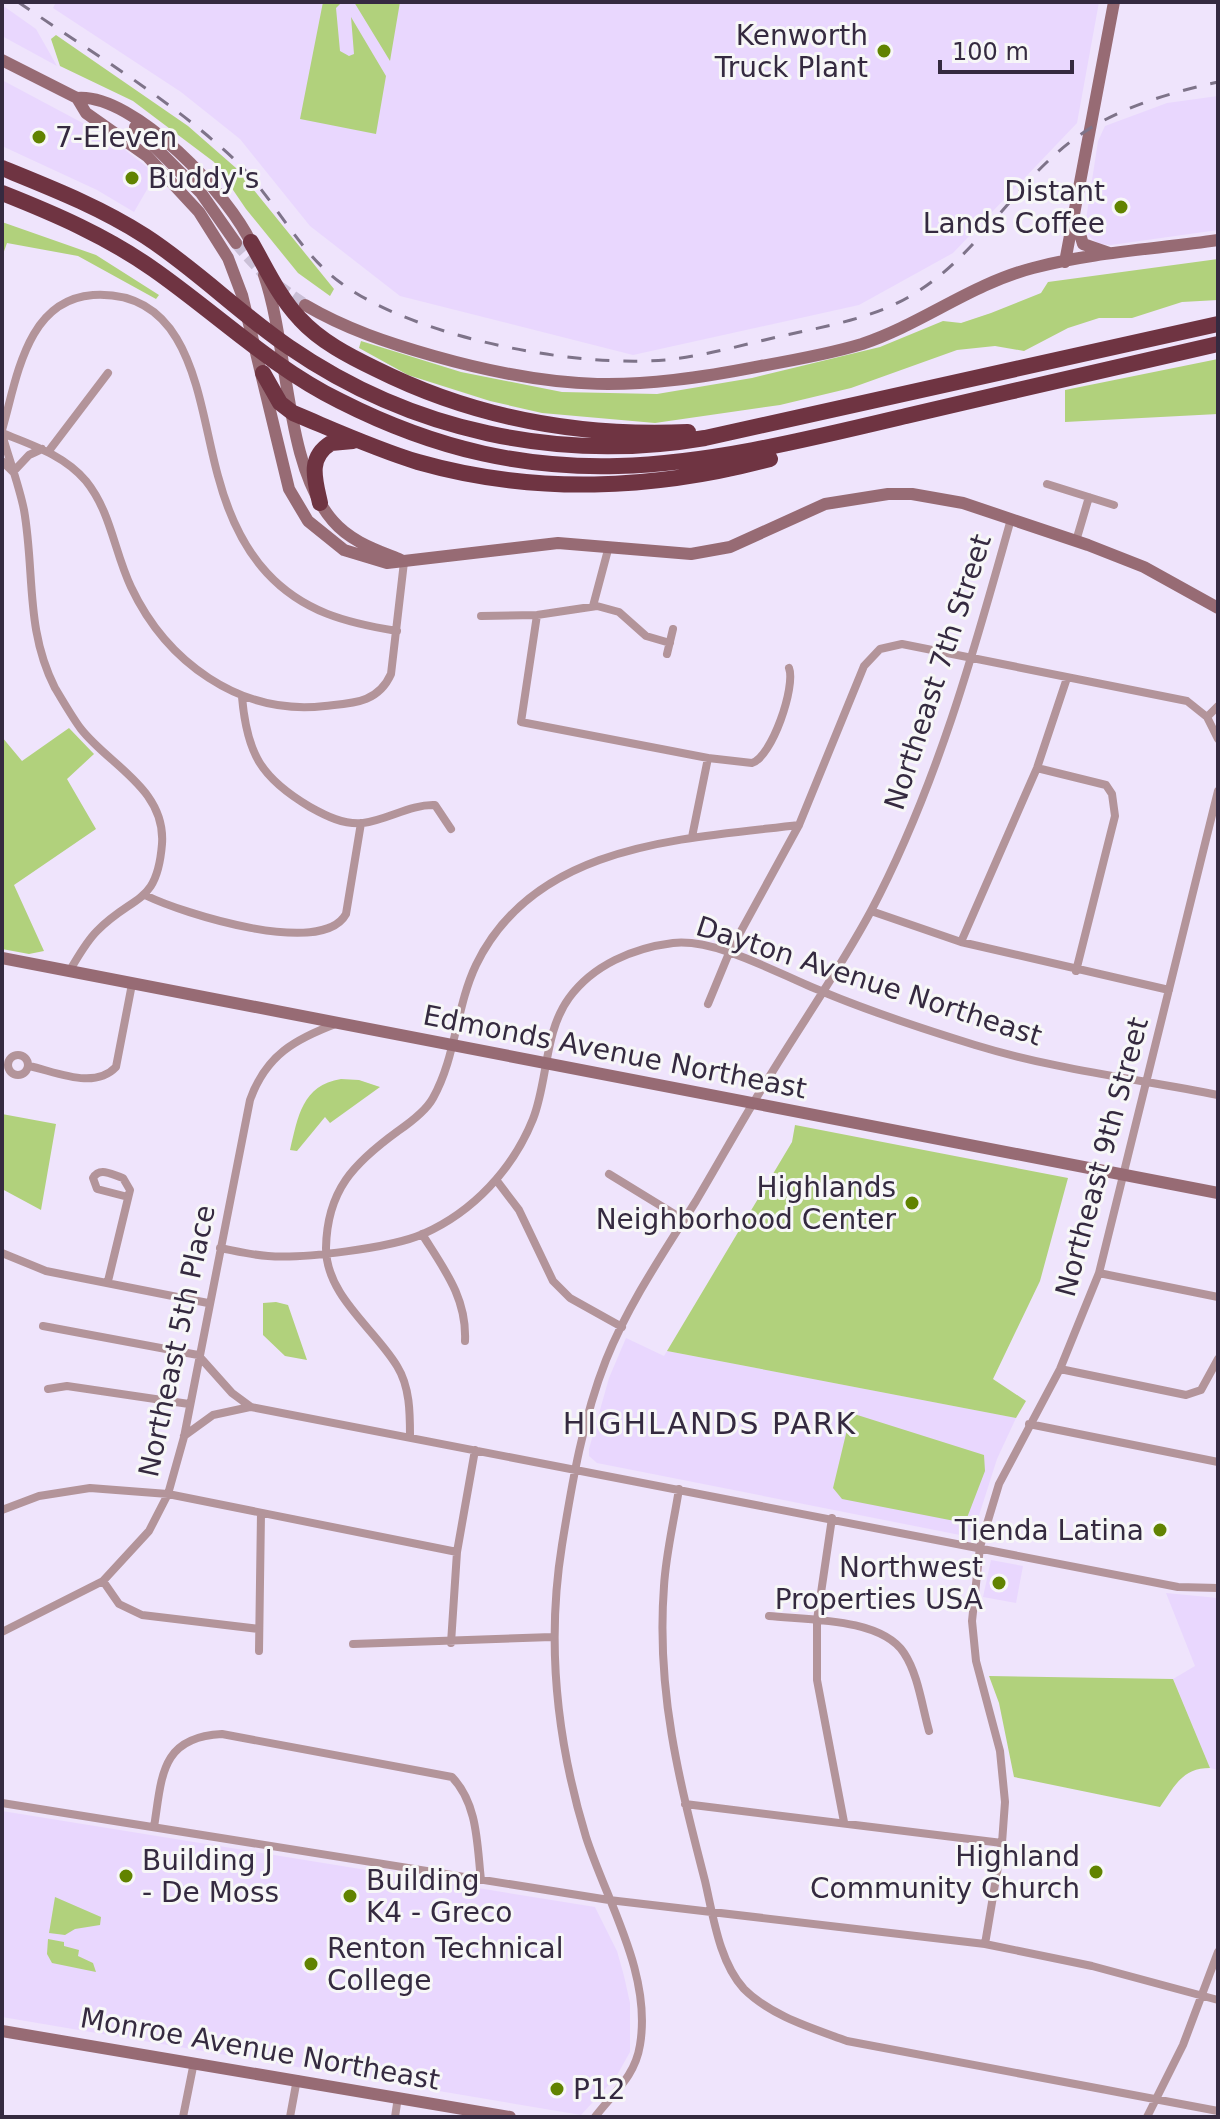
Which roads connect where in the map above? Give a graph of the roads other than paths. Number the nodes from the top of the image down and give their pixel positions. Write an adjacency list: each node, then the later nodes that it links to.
1 (1114, 2): 9 (street)
2 (2, 60): 4 (street)
3 (94, 96): 4 (street); 6 (street); 11 (street)
4 (77, 98): 5 (street)
5 (86, 113): 6 (street); 15 (street)
6 (158, 149): 11 (street)
7 (2, 168): 23 (highway)
8 (2, 193): 21 (highway)
9 (1076, 208): 12 (street); 13 (street)
10 (1218, 240): 12 (street)
11 (244, 243): 14 (street); 23 (highway)
12 (1117, 255): 13 (street)
13 (1065, 262): 16 (street)
14 (268, 286): 15 (street); 22 (street)
15 (242, 295): 20 (street)
16 (305, 305)
17 (1218, 324): 23 (highway)
18 (1218, 344): 21 (highway)
19 (108, 373): 26 (street)
20 (263, 373): 22 (highway); 36 (street)
21 (975, 400): 25 (highway)
22 (293, 413): 25 (highway); 31 (street)
23 (781, 422)
24 (2, 432): 26 (street); 28 (street); 42 (street)
25 (365, 442): 31 (highway)
26 (45, 450): 28 (street); 48 (street)
27 (2, 461): 28 (street)
28 (13, 472): 60 (street)
29 (1047, 484): 30 (street)
30 (1089, 497): 32 (street); 34 (street)
31 (320, 503): 36 (street)
32 (1114, 505)
33 (1011, 519): 34 (street); 35 (street); 45 (street, Northeast 7th Street)
34 (1076, 541): 38 (street)
35 (609, 546): 36 (street); 37 (street)
36 (404, 562): 42 (street)
37 (593, 606): 39 (street); 43 (street)
38 (1218, 608)
39 (537, 615): 40 (street); 52 (street)
40 (481, 616)
41 (673, 629): 43 (street)
42 (397, 631): 48 (street)
43 (670, 643): 44 (street)
44 (667, 654)
45 (971, 659): 47 (street); 57 (street); 61 (street, Northeast 7th Street)
46 (789, 668): 52 (street)
47 (1067, 678): 50 (street); 53 (street)
48 (242, 697): 56 (street)
49 (1218, 706): 50 (street)
50 (1207, 717): 51 (street)
51 (1218, 739)
52 (708, 758): 59 (street)
53 (1037, 768): 62 (street); 66 (street)
54 (1218, 791): 55 (street, Northeast 9th Street)
55 (1216, 813): 68 (street, Northeast 9th Street)
56 (361, 823): 58 (street); 60 (street)
57 (799, 825): 59 (street); 63 (street)
58 (451, 829)
59 (692, 837): 72 (street)
60 (147, 896): 65 (street)
61 (871, 911): 62 (street); 69 (street, Northeast 7th Street)
62 (961, 942): 66 (street)
63 (729, 953): 69 (street, Dayton Avenue Northeast); 70 (street); 73 (street, Dayton Avenue Northeast)
64 (2, 958): 65 (street, Edmonds Avenue Northeast)
65 (70, 970): 67 (street, Edmonds Avenue Northeast)
66 (1076, 971): 68 (street)
67 (132, 984): 71 (street, Edmonds Avenue Northeast); 74 (street)
68 (1169, 990): 75 (street, Northeast 9th Street)
69 (822, 992): 75 (street, Dayton Avenue Northeast); 77 (street, Northeast 7th Street)
70 (708, 1004)
71 (339, 1023): 72 (street, Edmonds Avenue Northeast); 85 (street, Northeast 5th Place)
72 (451, 1044): 73 (street, Edmonds Avenue Northeast); 86 (street)
73 (547, 1064): 77 (street, Edmonds Avenue Northeast); 80 (street, Dayton Avenue Northeast)
74 (29, 1066)
75 (1146, 1080): 76 (street, Dayton Avenue Northeast); 79 (street, Northeast 9th Street)
76 (1218, 1095)
77 (751, 1106): 79 (street, Edmonds Avenue Northeast); 83 (street, Northeast 7th Street)
78 (609, 1174): 83 (street)
79 (1122, 1174): 81 (street, Edmonds Avenue Northeast); 88 (street, Northeast 9th Street)
80 (497, 1181): 84 (street); 93 (street)
81 (1218, 1193)
82 (128, 1197): 89 (street)
83 (684, 1220): 93 (street, Northeast 7th Street)
84 (422, 1234): 86 (street); 94 (street)
85 (220, 1248): 86 (street); 91 (street, Northeast 5th Place)
86 (326, 1251): 102 (street)
87 (2, 1253): 89 (street)
88 (1099, 1273): 90 (street); 97 (street, Northeast 9th Street)
89 (108, 1281): 91 (street)
90 (1218, 1297)
91 (208, 1303): 95 (street, Northeast 5th Place)
92 (43, 1326): 95 (street)
93 (622, 1327): 106 (street, Northeast 7th Street)
94 (465, 1341)
95 (198, 1355): 99 (street, Northeast 5th Place); 100 (street)
96 (1218, 1359): 97 (street)
97 (1060, 1369): 101 (street, Northeast 9th Street)
98 (48, 1389): 99 (street)
99 (189, 1404): 103 (street, Northeast 5th Place)
100 (251, 1407): 102 (street); 103 (street)
101 (1029, 1424): 105 (street); 112 (street, Northeast 9th Street)
102 (410, 1436): 104 (street)
103 (184, 1437): 108 (street, Northeast 5th Place)
104 (475, 1450): 106 (street); 113 (street)
105 (1218, 1462)
106 (576, 1469): 107 (street); 120 (street, Northeast 7th Street)
107 (679, 1489): 111 (street); 126 (street)
108 (168, 1494): 109 (street); 110 (street); 114 (street, Northeast 5th Place)
109 (2, 1510)
110 (261, 1513): 113 (street); 118 (street)
111 (832, 1518): 112 (street); 117 (street)
112 (980, 1547): 115 (street); 129 (street, Northeast 9th Street)
113 (457, 1552): 121 (street)
114 (103, 1581): 118 (street); 119 (street, Northeast 5th Place)
115 (1218, 1588)
116 (769, 1616): 117 (street)
117 (817, 1620): 124 (street); 127 (street)
118 (259, 1629): 123 (street)
119 (2, 1632)
120 (552, 1637): 121 (street); 131 (street, Northeast 7th Street)
121 (451, 1643): 122 (street)
122 (353, 1644)
123 (259, 1651)
124 (929, 1731)
125 (2, 1803): 128 (street)
126 (685, 1804): 127 (street); 132 (street)
127 (844, 1822): 129 (street)
128 (154, 1827): 130 (street); 130 (street)
129 (1002, 1843): 133 (street, Northeast 9th Street)
130 (481, 1880): 131 (street)
131 (609, 1900): 132 (street); 147 (street, Northeast 7th Street)
132 (713, 1913): 133 (street); 141 (street)
133 (985, 1944): 135 (street)
134 (1218, 1952): 135 (street)
135 (1201, 1996): 136 (street); 141 (street)
136 (1218, 2000)
137 (2, 2031): 138 (street, Monroe Avenue Northeast)
138 (194, 2061): 139 (street, Monroe Avenue Northeast); 143 (street)
139 (297, 2079): 140 (street, Monroe Avenue Northeast); 144 (street)
140 (398, 2097): 145 (street); 146 (street, Monroe Avenue Northeast)
141 (1156, 2097): 142 (street); 148 (street)
142 (1218, 2111)
143 (183, 2117)
144 (290, 2117)
145 (395, 2117)
146 (510, 2117)
147 (595, 2117)
148 (1147, 2117)

